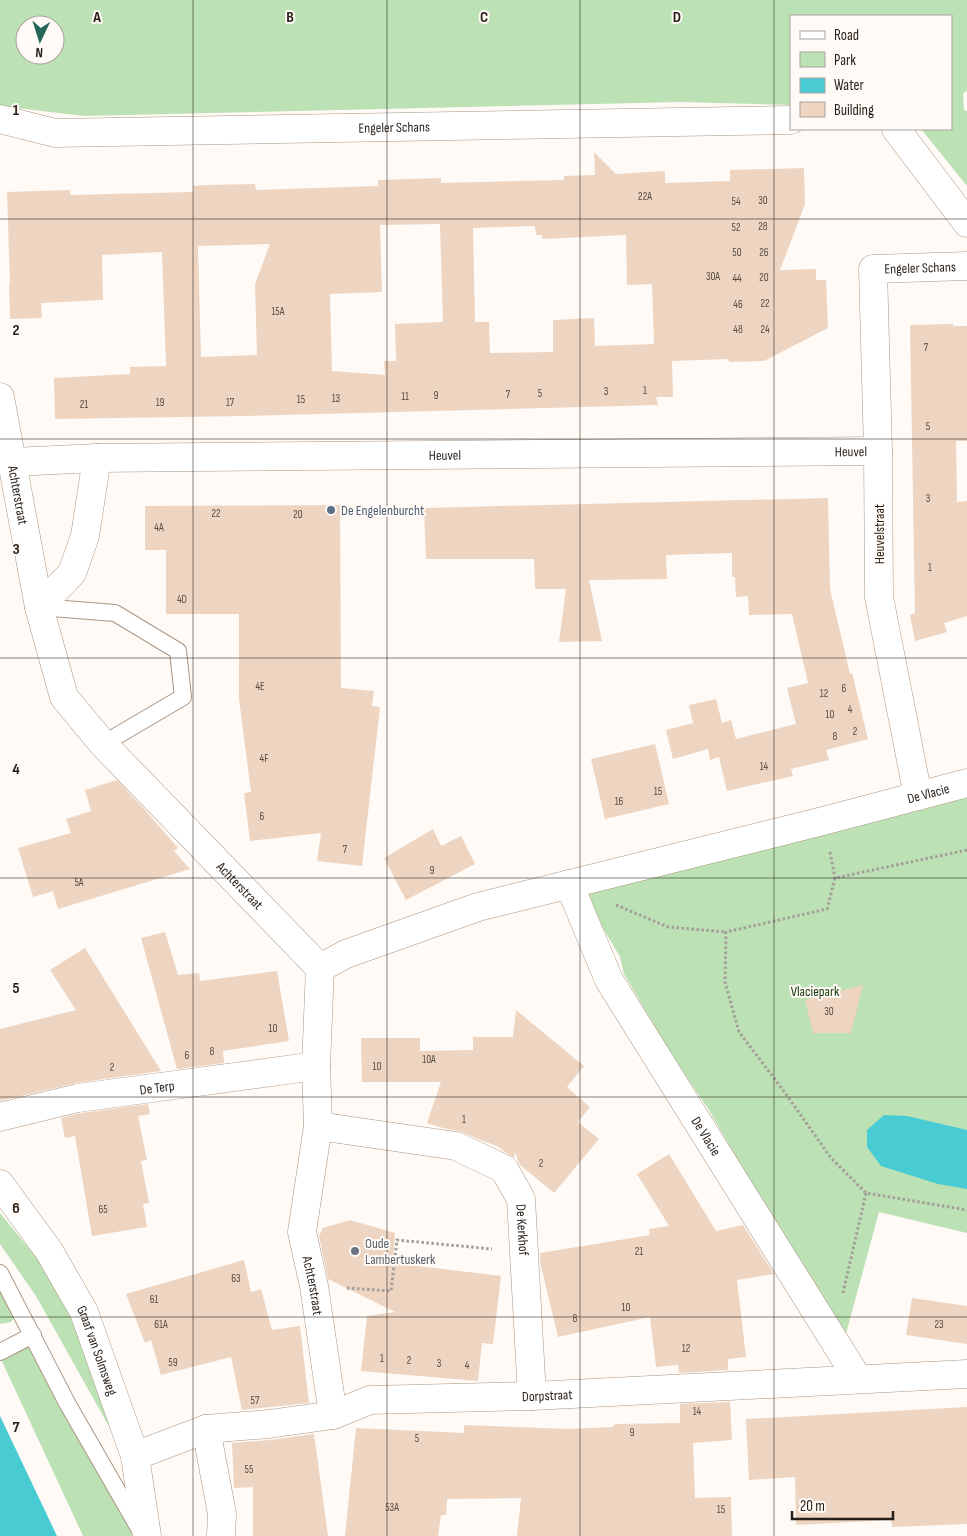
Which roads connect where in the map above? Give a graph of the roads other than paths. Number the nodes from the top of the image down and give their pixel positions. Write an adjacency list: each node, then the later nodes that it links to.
1 (0, 119): 2 (street, Engeler Schans)
2 (790, 120)
3 (897, 130): 4 (street)
4 (967, 223)
5 (967, 266): 6 (street, Engeler Schans)
6 (873, 269): 8 (street, Heuvelstraat)
7 (0, 397): 10 (street, Achterstraat)
8 (878, 451): 9 (street, Heuvel); 14 (street, Heuvelstraat)
9 (97, 458): 10 (street, Heuvel); 11 (street)
10 (13, 462): 11 (street, Achterstraat)
11 (39, 607): 12 (street, Achterstraat); 12 (lane)
12 (103, 744): 16 (street, Achterstraat)
13 (967, 783): 14 (street, De Vlacie)
14 (918, 796): 15 (street, De Vlacie)
15 (569, 884): 16 (street, De Vlacie); 25 (street, De Vlacie)
16 (320, 968): 17 (street, Achterstraat)
17 (316, 1066): 18 (street, De Terp); 19 (street, Achterstraat)
18 (0, 1117)
19 (318, 1126): 26 (street, De Kerkhof); 27 (street, Achterstraat)
20 (0, 1184): 29 (street, Graaf van Solmsweg)
21 (0, 1273): 22 (lane)
22 (33, 1336): 23 (lane); 30 (lane)
23 (0, 1352)
24 (967, 1374): 25 (street, Dorpstraat)
25 (858, 1379): 26 (street, Dorpstraat)
26 (532, 1396): 27 (street, Dorpstraat)
27 (333, 1414): 28 (street, Dorpstraat)
28 (206, 1429): 29 (street, Dorpstraat); 31 (street)
29 (135, 1456): 30 (street, Graaf van Solmsweg)
30 (145, 1536)
31 (221, 1536)

